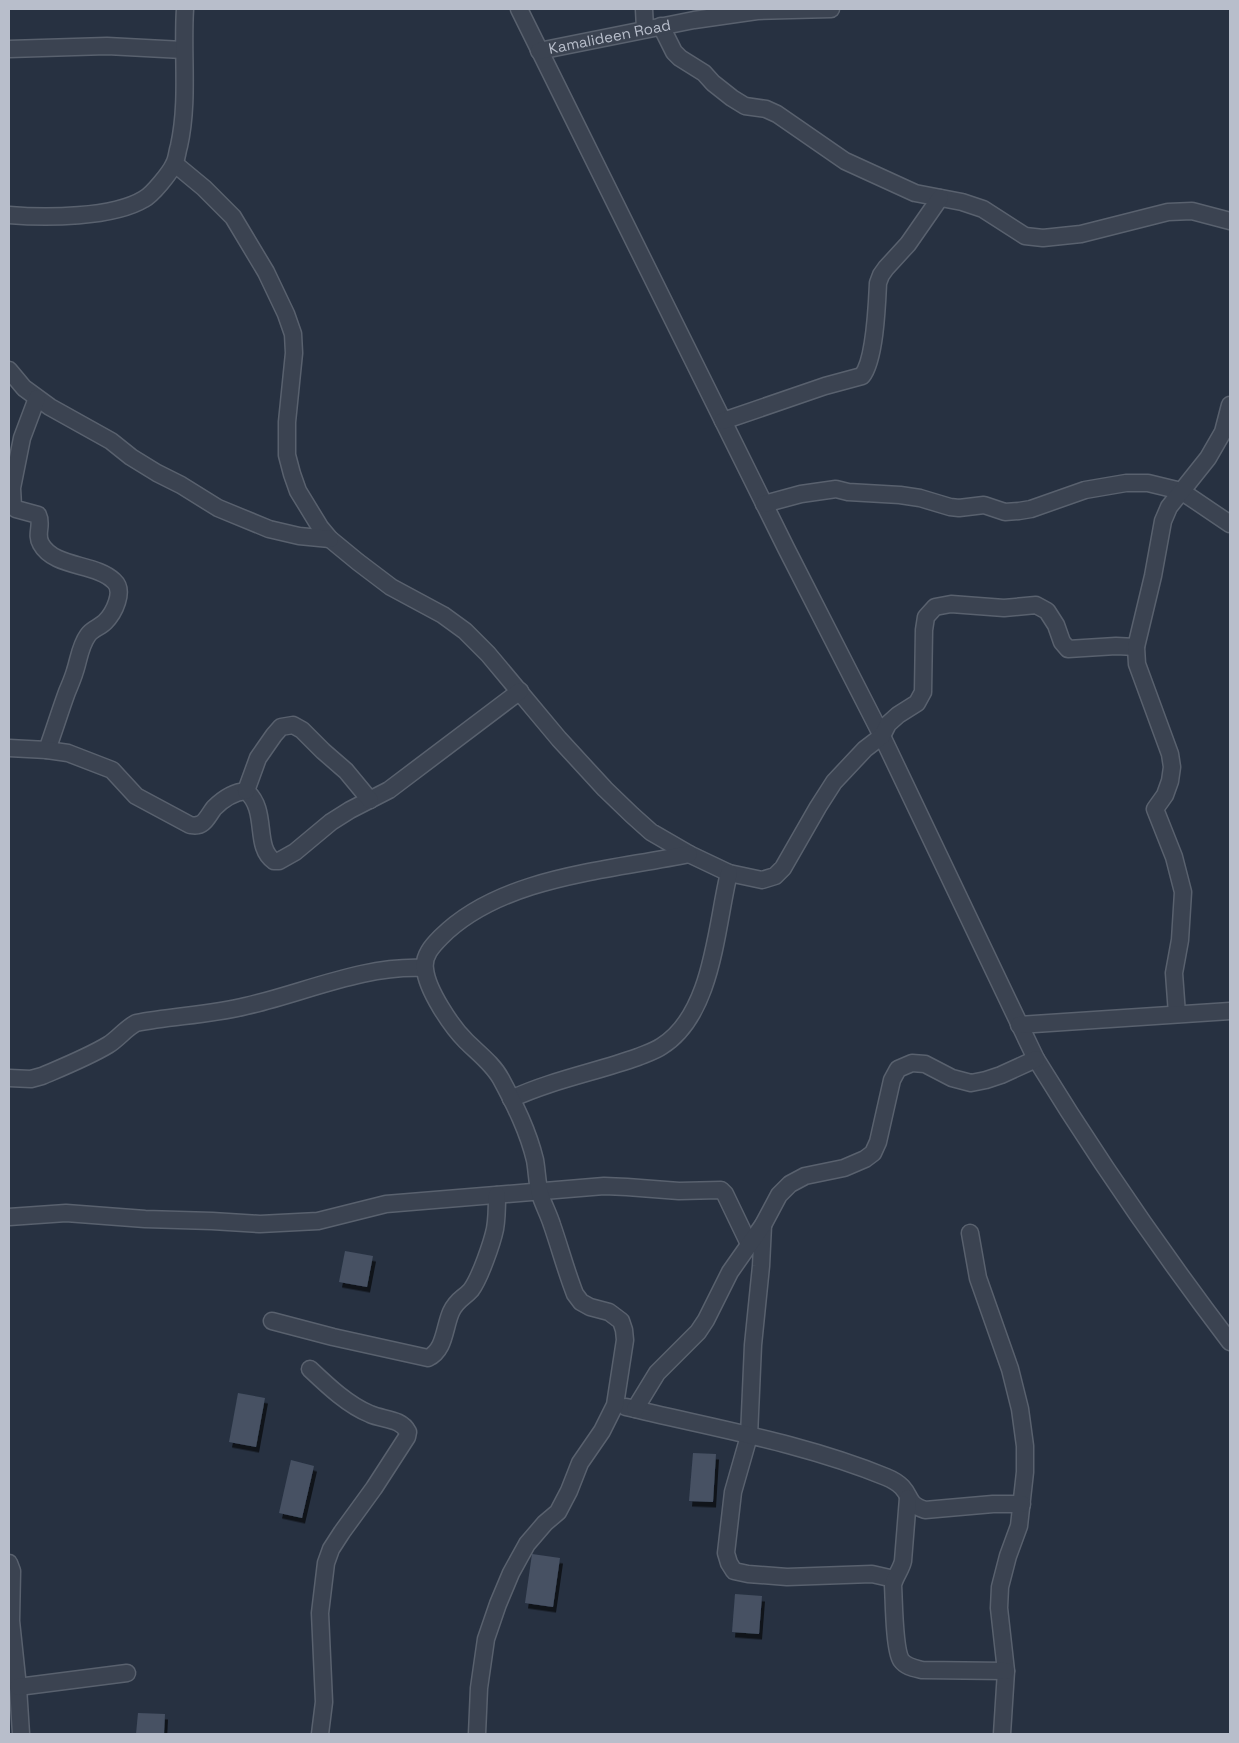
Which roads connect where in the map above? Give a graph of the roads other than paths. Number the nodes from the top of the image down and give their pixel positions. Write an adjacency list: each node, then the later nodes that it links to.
1 (185, 9): 7 (street)
2 (519, 9): 8 (street)
3 (644, 9): 5 (street)
4 (820, 9): 5 (street, Kamalideen Road)
5 (653, 28): 8 (street, Kamalideen Road); 10 (street)
6 (9, 49): 7 (street)
7 (183, 50): 9 (street)
8 (539, 52): 16 (street)
9 (175, 164): 11 (street); 20 (street)
10 (940, 198): 12 (street); 16 (street)
11 (9, 215)
12 (1230, 221)
13 (9, 370): 14 (street)
14 (37, 398): 20 (street); 25 (street)
15 (1230, 405): 17 (street)
16 (723, 421): 18 (street)
17 (1181, 492): 18 (street); 19 (street); 21 (street)
18 (764, 504): 23 (street)
19 (1230, 524)
20 (330, 539): 22 (street)
21 (1136, 647): 23 (street); 32 (street)
22 (520, 691): 27 (street); 28 (street)
23 (882, 736): 29 (street); 33 (street)
24 (9, 748): 25 (street)
25 (47, 750): 26 (street)
26 (246, 791): 27 (street); 27 (street)
27 (370, 800)
28 (689, 854): 29 (street); 30 (street)
29 (728, 873): 36 (street)
30 (424, 968): 35 (street); 36 (street)
31 (1230, 1011): 32 (street)
32 (1177, 1014): 33 (street)
33 (1020, 1025): 34 (street)
34 (1036, 1059): 40 (street); 44 (street)
35 (9, 1078)
36 (511, 1099): 37 (street)
37 (540, 1193): 38 (street); 42 (street); 46 (street)
38 (498, 1195): 39 (street); 43 (street)
39 (9, 1217)
40 (763, 1225): 42 (street); 48 (street)
41 (970, 1233): 50 (street)
42 (749, 1244): 47 (street)
43 (272, 1321)
44 (1230, 1342)
45 (310, 1370): 57 (street)
46 (615, 1405): 47 (street); 58 (street)
47 (635, 1409): 48 (street)
48 (748, 1436): 49 (street); 52 (street)
49 (908, 1498): 50 (street); 52 (street)
50 (1022, 1504): 53 (street)
51 (9, 1563): 55 (street)
52 (894, 1579): 53 (street)
53 (1006, 1672): 59 (street)
54 (127, 1673): 55 (street)
55 (18, 1687): 56 (street)
56 (21, 1734)
57 (320, 1734)
58 (476, 1734)
59 (1002, 1734)

